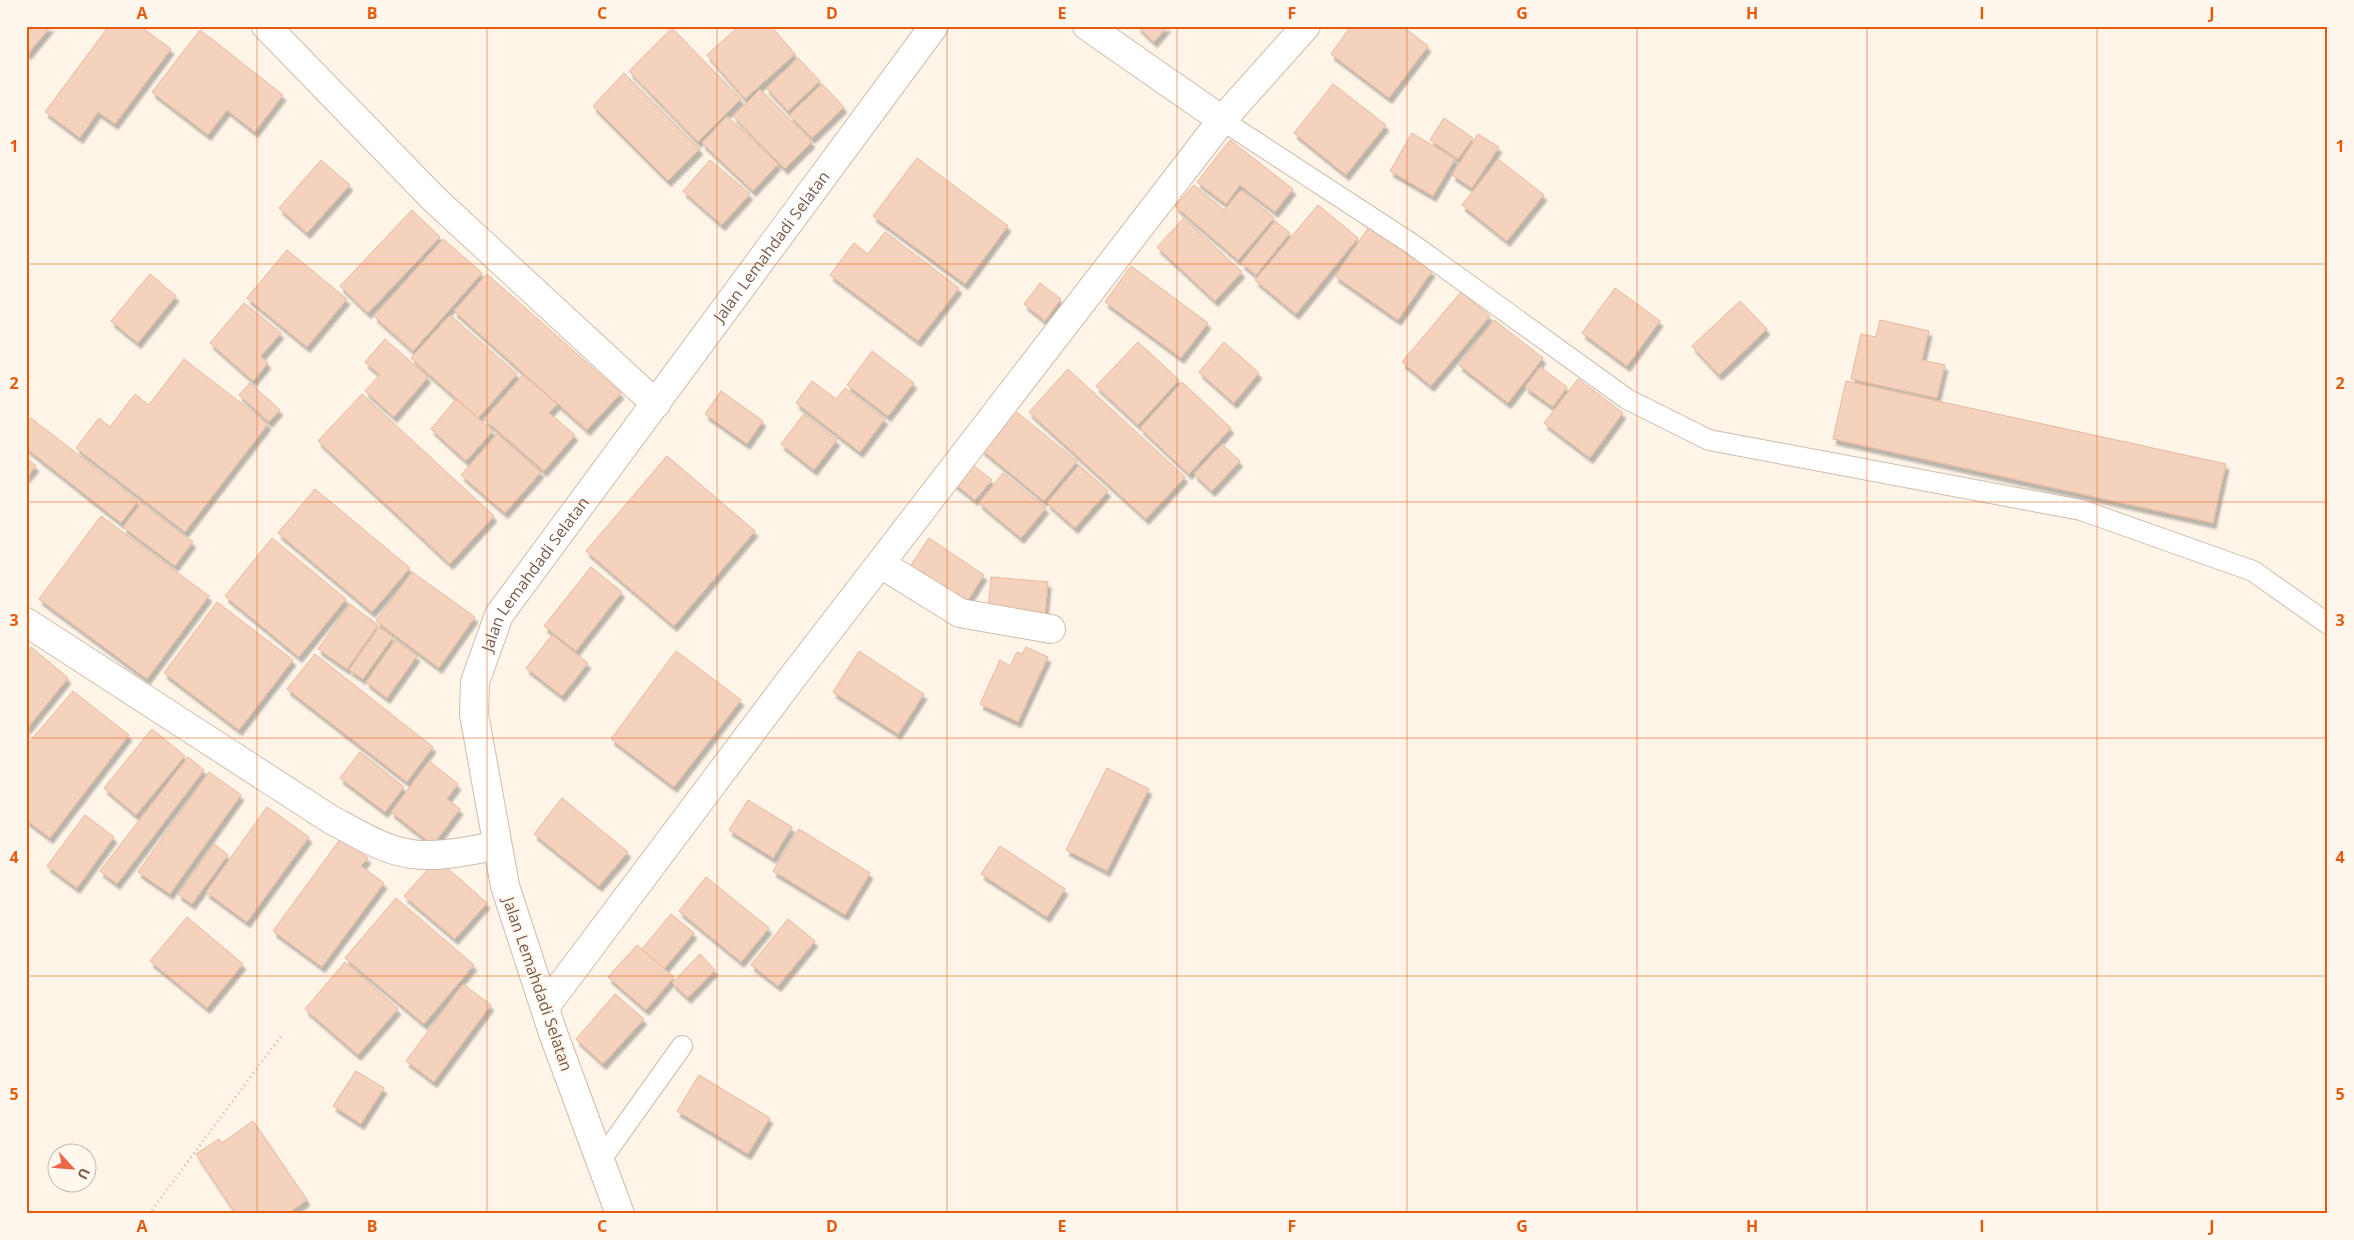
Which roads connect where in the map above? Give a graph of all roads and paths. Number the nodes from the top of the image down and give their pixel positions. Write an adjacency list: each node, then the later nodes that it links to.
1 (266, 26): 6 (street)
2 (934, 26): 6 (street, Jalan Lemahdadi Selatan)
3 (1087, 26): 5 (street)
4 (1306, 26): 5 (street)
5 (1222, 120): 7 (street); 9 (lane)
6 (656, 404): 11 (street, Jalan Lemahdadi Selatan)
7 (881, 564): 10 (street); 12 (street)
8 (26, 622): 11 (street)
9 (2328, 624)
10 (1051, 629)
11 (497, 846): 12 (street, Jalan Lemahdadi Selatan)
12 (545, 1007): 15 (street, Jalan Lemahdadi Selatan)
13 (281, 1036): 16 (path)
14 (682, 1046): 15 (lane)
15 (600, 1161): 17 (street, Jalan Lemahdadi Selatan)
16 (148, 1214)
17 (620, 1214)

